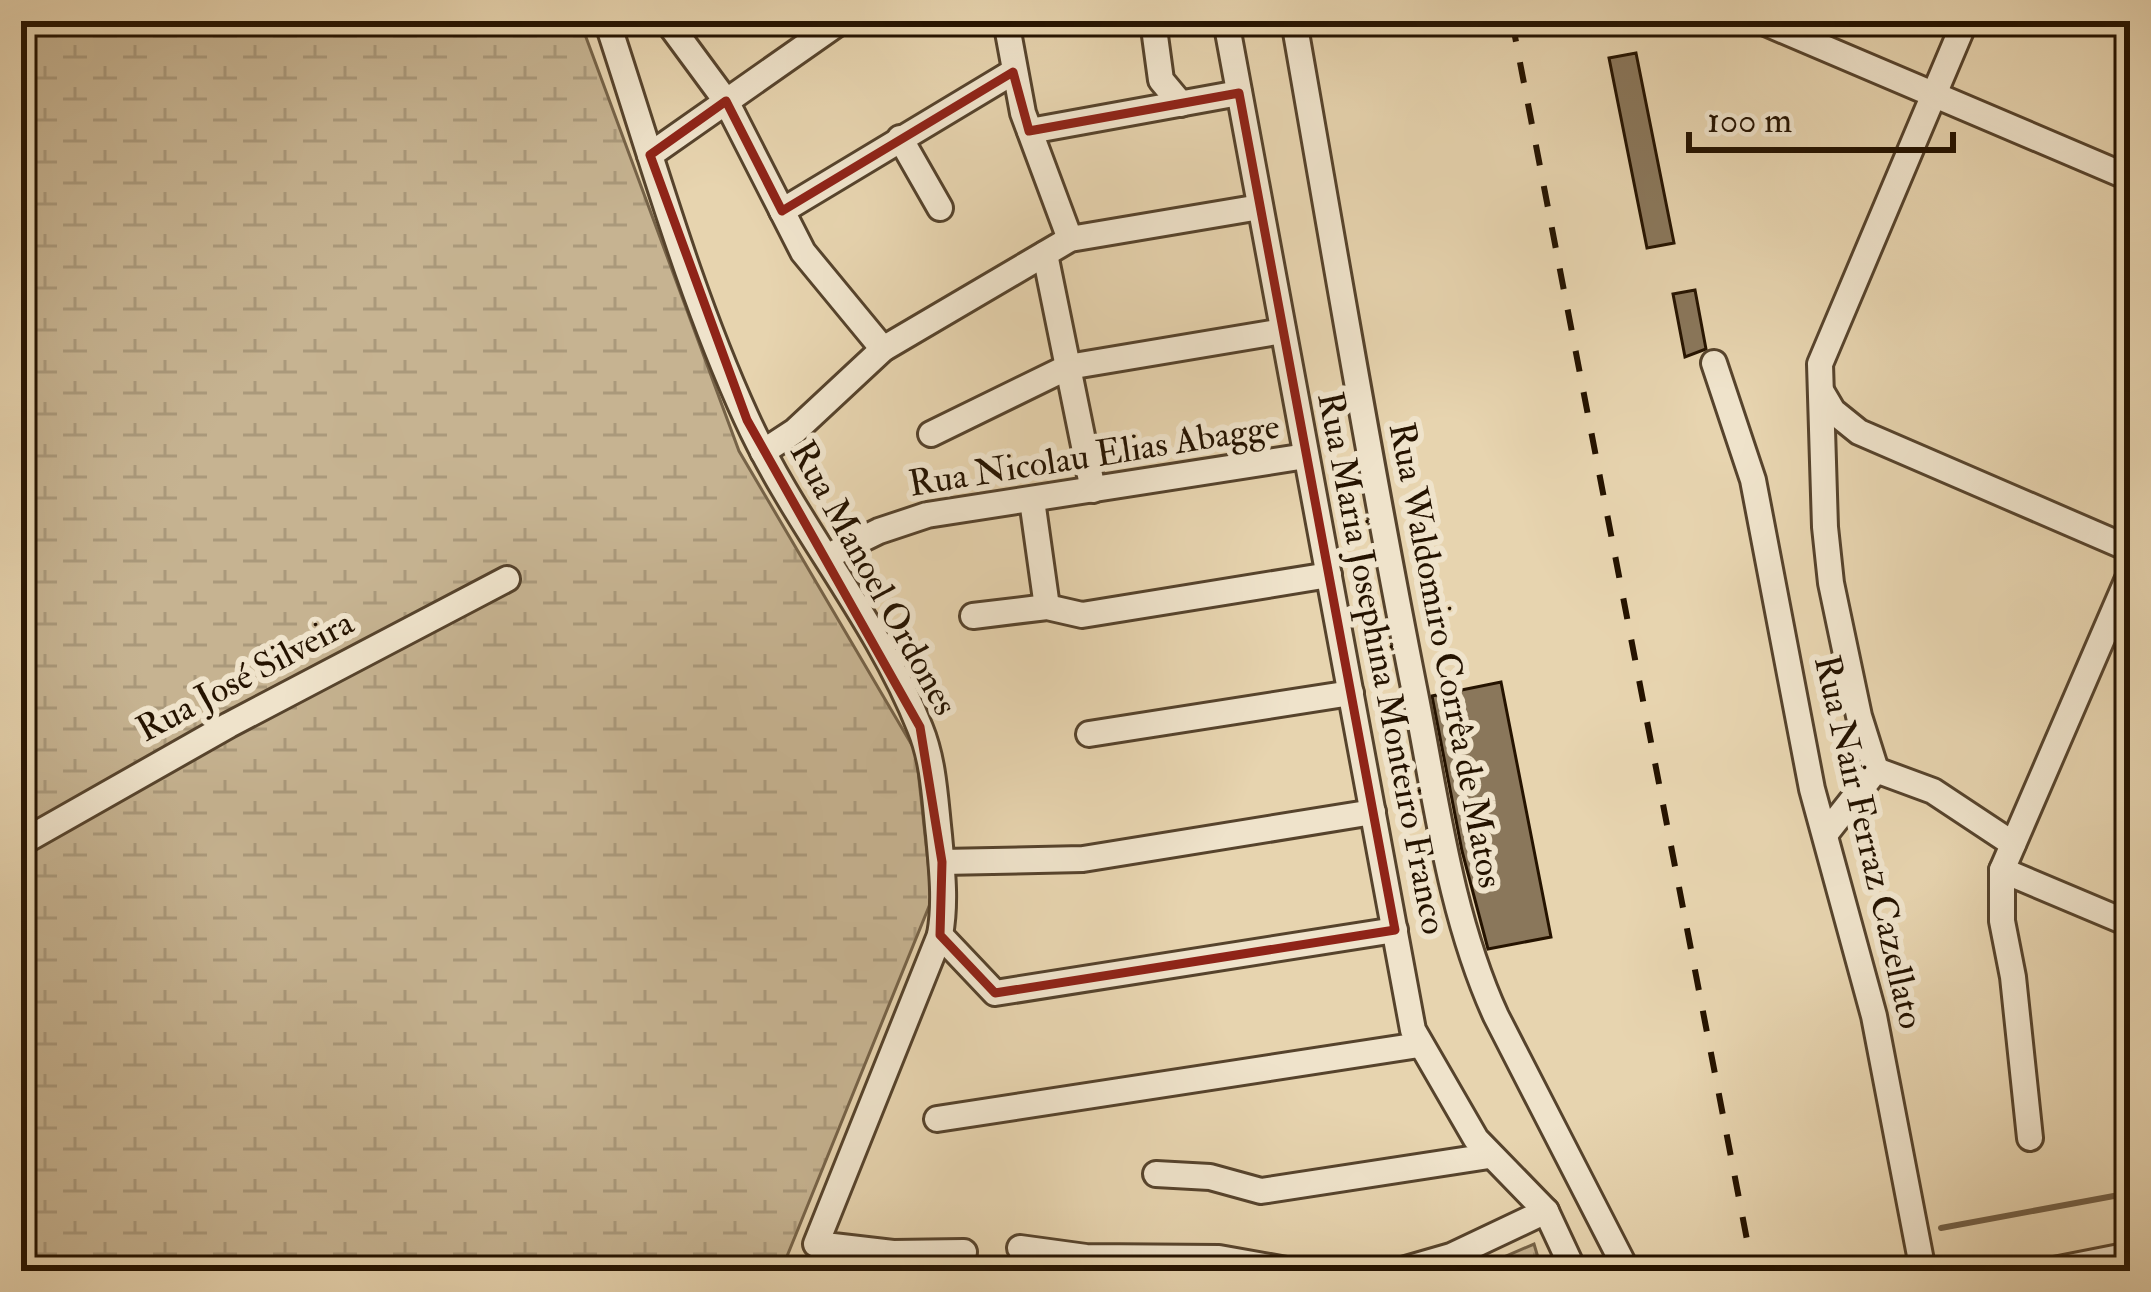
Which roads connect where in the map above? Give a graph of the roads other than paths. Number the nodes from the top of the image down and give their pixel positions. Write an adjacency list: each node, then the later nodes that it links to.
1 (608, 21): 17 (street, Rua Manoel Ordones)
2 (667, 21): 13 (street)
3 (842, 21): 13 (street)
4 (1006, 21): 10 (street)
5 (1153, 21): 14 (street)
6 (1226, 21): 11 (street, Rua Maria Josephina Monteiro Franco)
7 (1294, 21): 65 (street, Rua Waldomiro Corrêa de Matos)
8 (1761, 21): 12 (street)
9 (1965, 21): 12 (street)
10 (1013, 72): 15 (street); 16 (street)
11 (1239, 94): 14 (street); 19 (street, Rua Maria Josephina Monteiro Franco)
12 (1934, 94): 18 (street); 28 (street)
13 (726, 101): 17 (street); 21 (street)
14 (1181, 104): 15 (street)
15 (1030, 131): 22 (street)
16 (900, 138): 20 (street); 21 (street)
17 (650, 155): 30 (street, Rua Manoel Ordones)
18 (2130, 178)
19 (1260, 207): 22 (street); 24 (street, Rua Maria Josephina Monteiro Franco)
20 (940, 208)
21 (782, 212): 25 (street)
22 (1070, 239): 23 (street)
23 (1046, 254): 25 (street); 27 (street)
24 (1283, 331): 27 (street); 31 (street, Rua Maria Josephina Monteiro Franco)
25 (883, 349): 30 (street)
26 (1714, 363): 45 (street, Rua Nair Ferraz Cazellato)
27 (1068, 367): 29 (street); 32 (street)
28 (1822, 394): 34 (street); 43 (street)
29 (931, 434)
30 (763, 452): 35 (street, Rua Manoel Ordones)
31 (1306, 456): 32 (street, Rua Nicolau Elias Abagge); 37 (street, Rua Maria Josephina Monteiro Franco)
32 (1093, 490): 33 (street, Rua Nicolau Elias Abagge)
33 (1031, 500): 35 (street, Rua Nicolau Elias Abagge); 39 (street)
34 (2130, 549)
35 (828, 556): 48 (street, Rua Manoel Ordones)
36 (2130, 574): 47 (street)
37 (1329, 575): 39 (street); 41 (street, Rua Maria Josephina Monteiro Franco)
38 (507, 579): 46 (street, Rua José Silveira)
39 (1047, 607): 40 (street)
40 (973, 616)
41 (1351, 693): 42 (street); 44 (street, Rua Maria Josephina Monteiro Franco)
42 (1089, 734)
43 (1876, 770): 45 (street); 47 (street)
44 (1373, 812): 48 (street); 51 (street, Rua Maria Josephina Monteiro Franco)
45 (1827, 832): 66 (street, Rua Nair Ferraz Cazellato)
46 (21, 843)
47 (2013, 844): 49 (street)
48 (942, 862): 52 (street, Rua Manoel Ordones)
49 (2002, 870): 50 (street); 55 (street)
50 (2130, 924)
51 (1395, 930): 52 (street); 53 (street, Rua Maria Josephina Monteiro Franco)
52 (940, 935): 60 (street, Rua Manoel Ordones)
53 (1420, 1045): 54 (street); 56 (street, Rua Maria Josephina Monteiro Franco)
54 (937, 1119)
55 (2030, 1138)
56 (1489, 1156): 57 (street); 58 (street, Rua Maria Josephina Monteiro Franco)
57 (1156, 1174)
58 (1546, 1211): 63 (street); 64 (street, Rua Maria Josephina Monteiro Franco)
59 (1020, 1247): 62 (street)
60 (964, 1252)
61 (2130, 1256): 67 (street)
62 (1292, 1271)
63 (1399, 1271)
64 (1574, 1271)
65 (1627, 1271)
66 (1923, 1271)
67 (2049, 1271)

